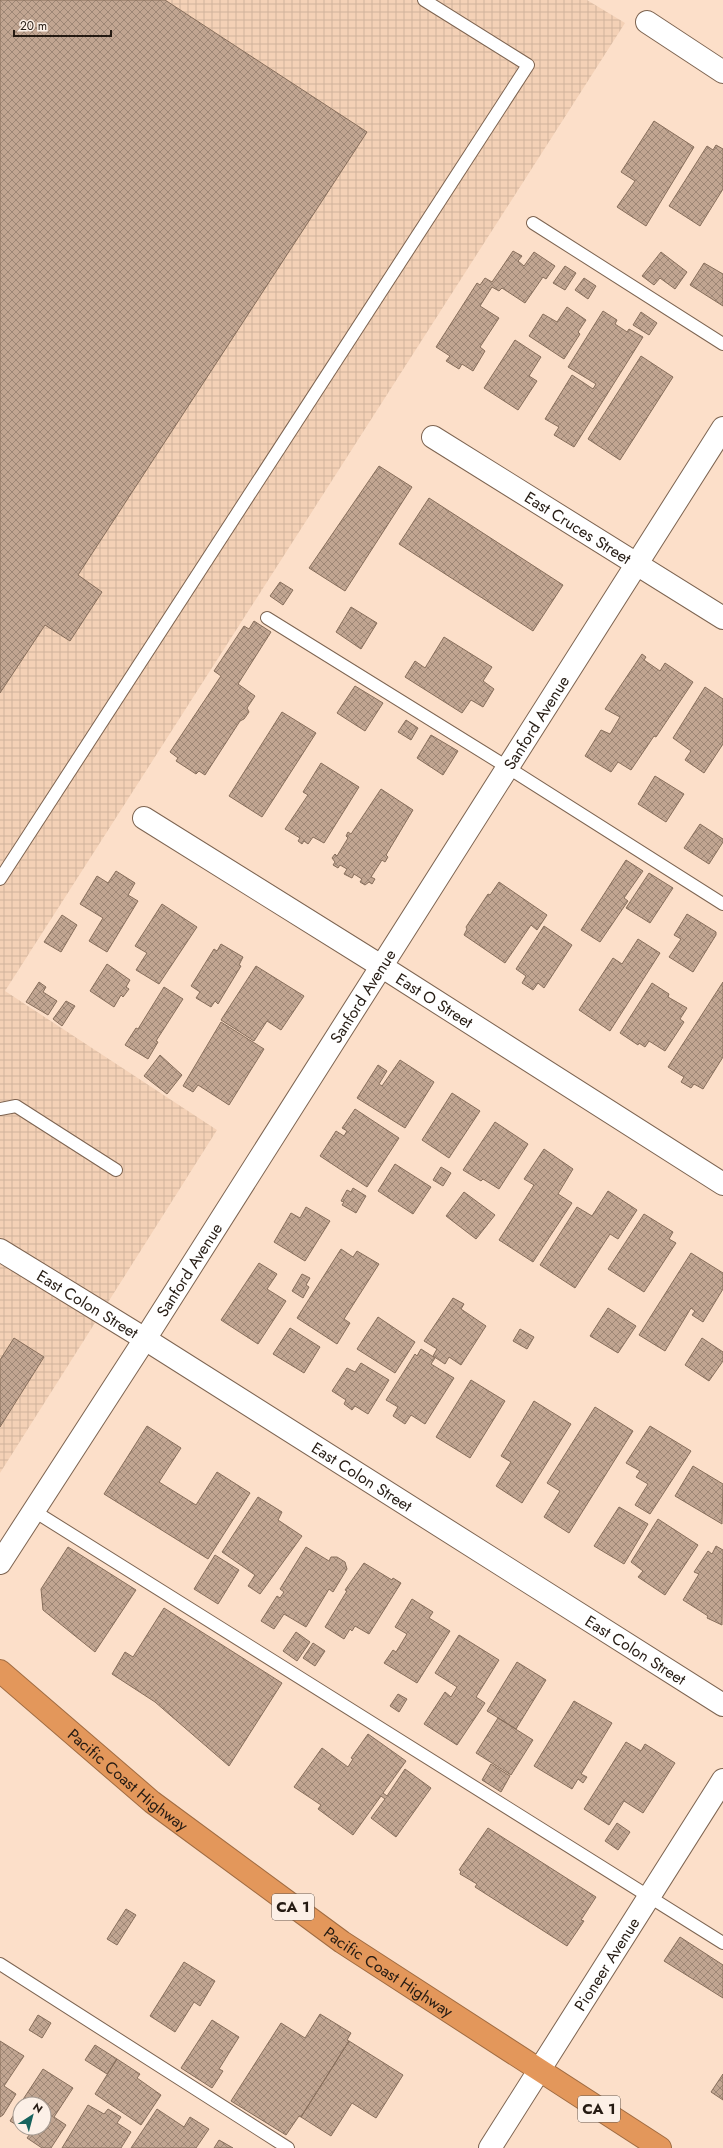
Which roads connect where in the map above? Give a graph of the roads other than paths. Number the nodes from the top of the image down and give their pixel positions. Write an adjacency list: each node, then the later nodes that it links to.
1 (424, 0): 13 (lane)
2 (646, 22): 3 (street)
3 (723, 72)
4 (533, 223): 5 (lane)
5 (723, 344)
6 (723, 428): 8 (street, Sanford Avenue)
7 (433, 437): 8 (street, East Cruces Street)
8 (638, 564): 10 (street, East Cruces Street); 11 (street, Sanford Avenue)
9 (267, 618): 11 (lane)
10 (723, 618)
11 (507, 767): 14 (lane); 15 (street, Sanford Avenue)
12 (144, 818): 15 (street, East O Street)
13 (0, 879)
14 (723, 904)
15 (381, 966): 18 (street, East O Street); 20 (street, Sanford Avenue)
16 (0, 1109): 17 (lane)
17 (116, 1170)
18 (723, 1184)
19 (0, 1250): 20 (street, East Colon Street)
20 (145, 1338): 21 (street, Sanford Avenue); 24 (street, East Colon Street)
21 (34, 1511): 22 (street, Sanford Avenue); 26 (lane)
22 (0, 1563)
23 (0, 1671): 29 (highway, Pacific Coast Highway / CA 1)
24 (723, 1704)
25 (723, 1780): 26 (street, Pioneer Avenue)
26 (649, 1896): 27 (lane); 29 (street, Pioneer Avenue)
27 (723, 1944)
28 (0, 1964): 30 (lane)
29 (539, 2071): 31 (street, Pioneer Avenue); 32 (highway, Pacific Coast Highway / CA 1)
30 (288, 2148)
31 (490, 2148)
32 (660, 2148)

